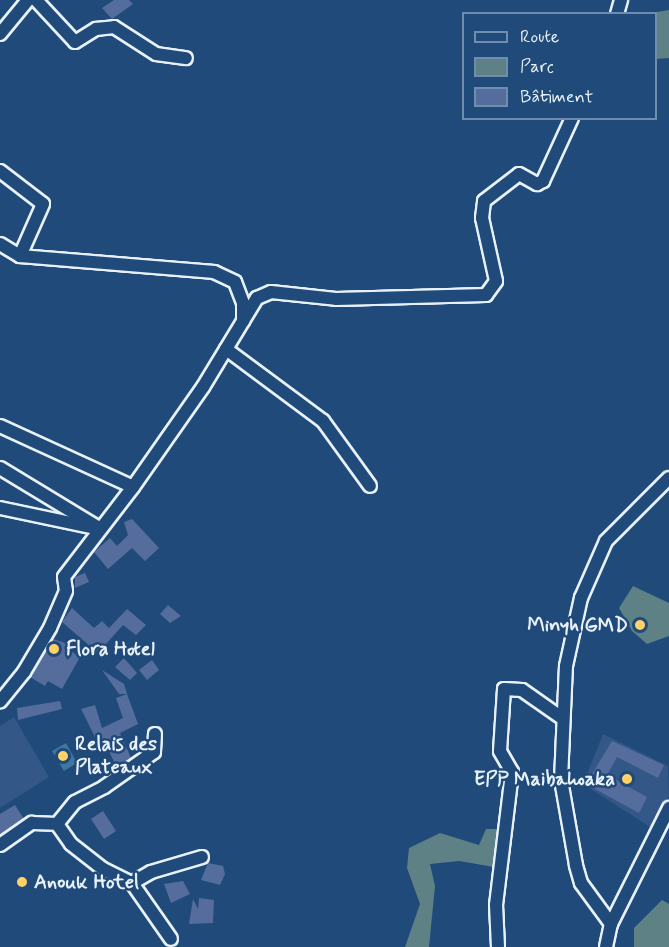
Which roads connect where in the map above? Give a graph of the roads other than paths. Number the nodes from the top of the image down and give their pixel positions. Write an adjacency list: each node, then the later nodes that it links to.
1 (28, 0): 3 (street)
2 (36, 0): 4 (street)
3 (0, 34)
4 (186, 58)
5 (571, 120): 9 (street)
6 (0, 171): 8 (street)
7 (0, 244): 8 (street)
8 (20, 256): 9 (street)
9 (243, 321): 10 (street)
10 (226, 349): 14 (street); 15 (street)
11 (0, 426): 15 (street)
12 (0, 468): 17 (street)
13 (669, 478): 19 (street)
14 (370, 486)
15 (134, 487): 17 (street)
16 (0, 508): 17 (street)
17 (99, 528): 18 (street)
18 (0, 702)
19 (562, 718): 26 (street); 28 (street)
20 (155, 734): 22 (street)
21 (669, 808): 26 (street)
22 (57, 824): 23 (street); 25 (street)
23 (0, 845)
24 (202, 856): 25 (street)
25 (132, 883): 27 (street)
26 (611, 924): 29 (street)
27 (171, 939)
28 (498, 947)
29 (606, 947)

